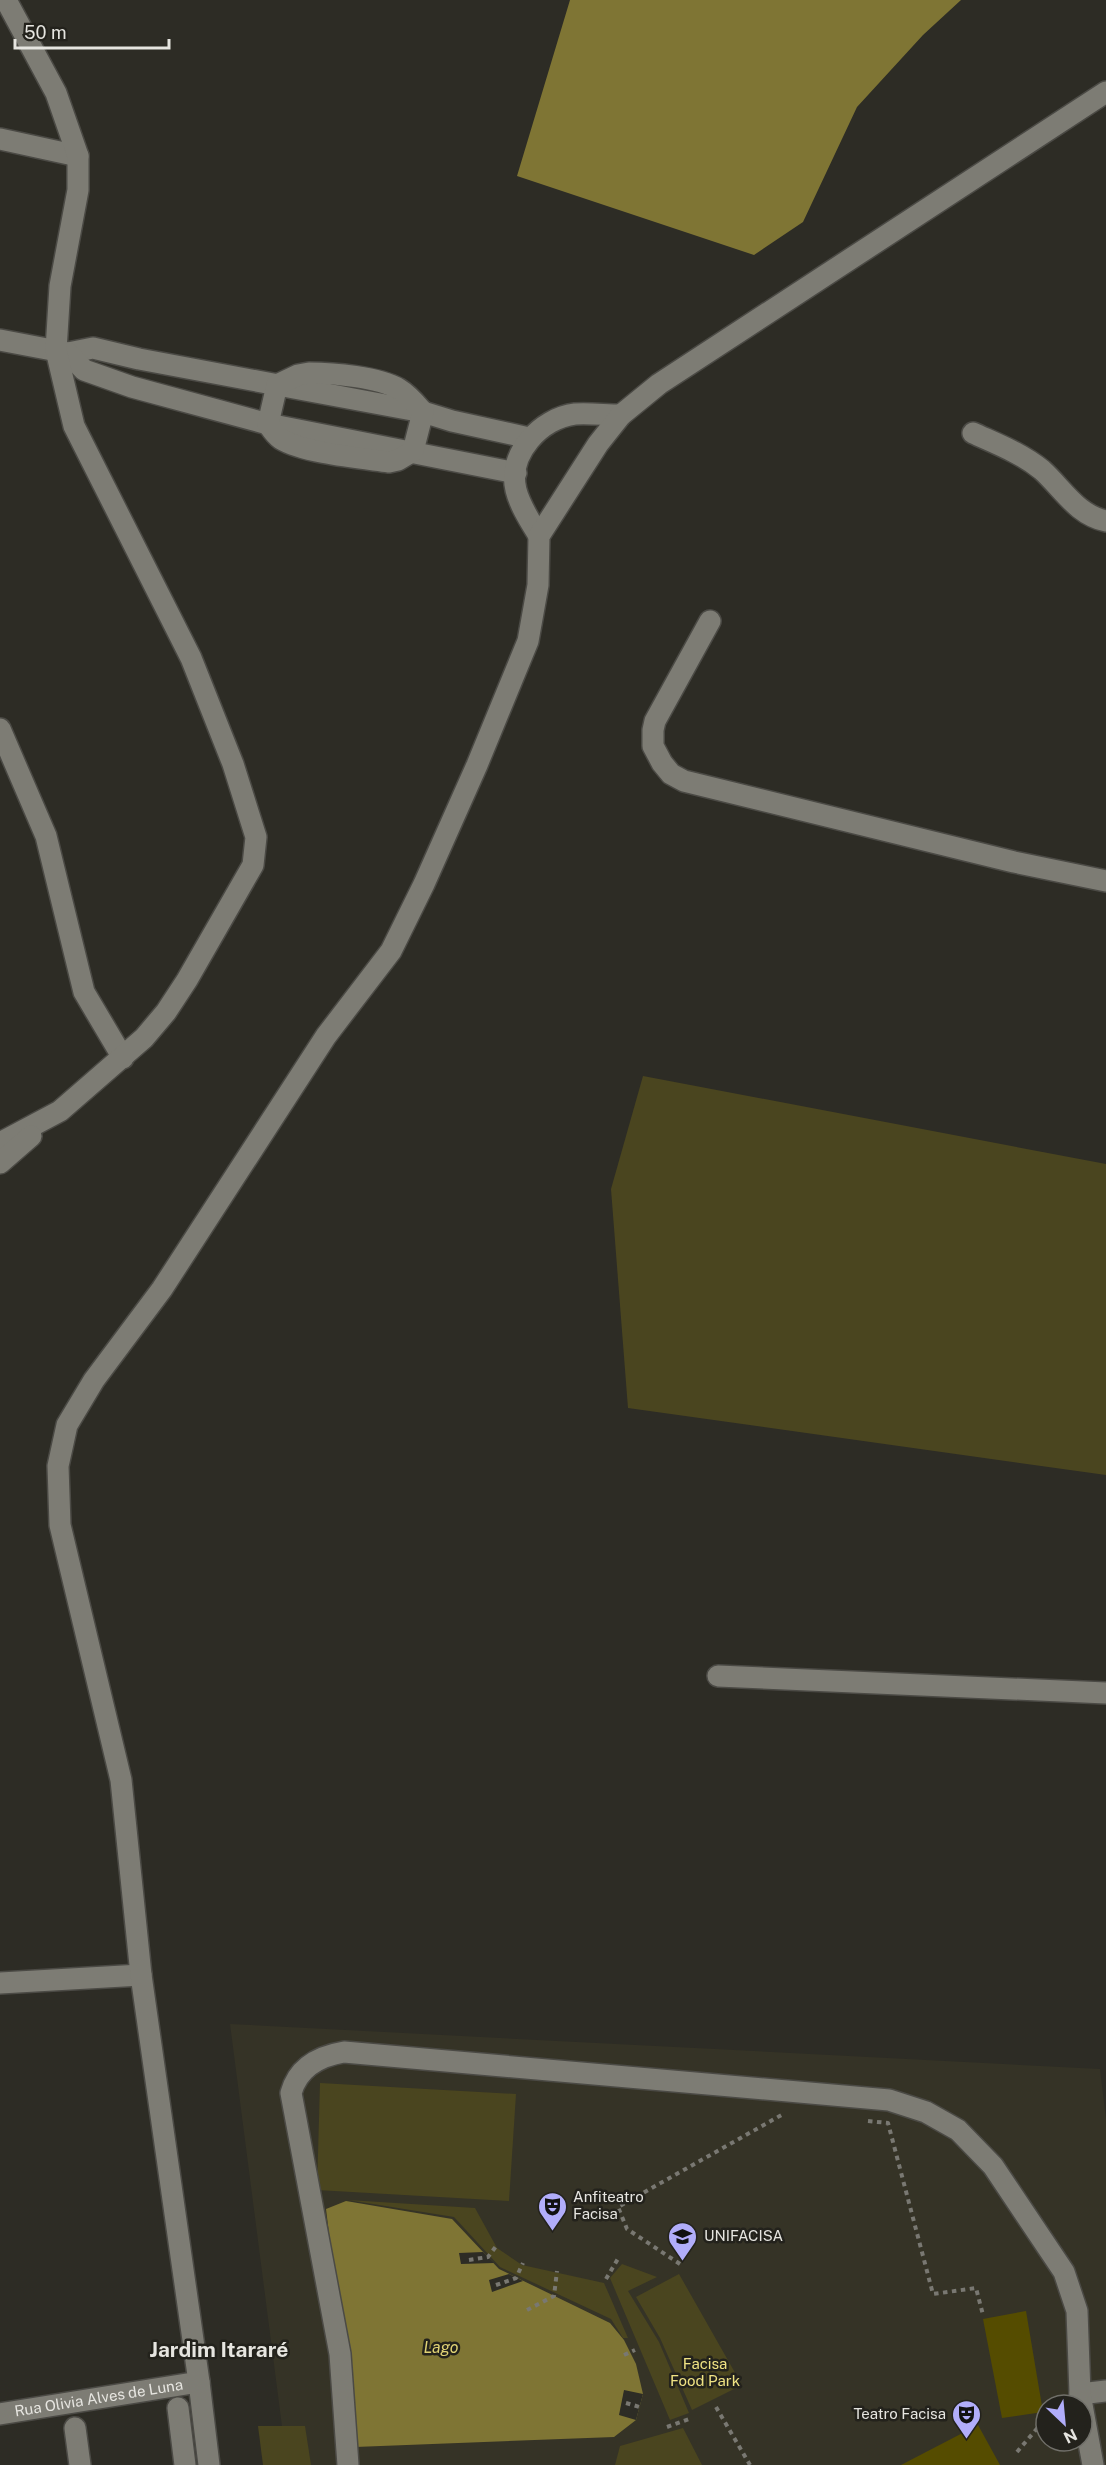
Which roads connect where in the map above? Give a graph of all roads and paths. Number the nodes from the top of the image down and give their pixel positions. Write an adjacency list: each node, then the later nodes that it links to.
1 (6, 0): 4 (street)
2 (1106, 92): 9 (street)
3 (0, 139): 4 (street)
4 (78, 156): 6 (street)
5 (0, 339): 6 (street)
6 (62, 352): 7 (street); 10 (street); 20 (street)
7 (277, 385): 8 (street); 10 (street)
8 (423, 412): 12 (street); 13 (street)
9 (621, 415): 12 (street); 16 (street)
10 (268, 424): 13 (street)
11 (973, 433): 15 (street)
12 (530, 438): 14 (street)
13 (413, 451): 14 (street)
14 (516, 473): 16 (street)
15 (1106, 521)
16 (539, 536): 26 (street)
17 (710, 621): 19 (street)
18 (0, 729): 20 (street)
19 (1106, 881)
20 (123, 1058): 21 (street)
21 (60, 1112): 22 (street); 23 (street)
22 (0, 1143)
23 (0, 1163)
24 (718, 1676): 25 (street)
25 (1106, 1693)
26 (141, 1976): 27 (street); 42 (street)
27 (0, 1983)
28 (796, 2114): 34 (path)
29 (865, 2121): 39 (path)
30 (497, 2245): 32 (path)
31 (619, 2257): 36 (path)
32 (469, 2260)
33 (523, 2263): 37 (path)
34 (680, 2264)
35 (557, 2271): 38 (path)
36 (606, 2279)
37 (496, 2285)
38 (527, 2310)
39 (983, 2314)
40 (635, 2350): 41 (path)
41 (624, 2355)
42 (199, 2382): 50 (street, Rua Olivia Alves de Luna); 58 (street)
43 (1106, 2391): 45 (street)
44 (1080, 2393): 59 (street)
45 (1089, 2393)
46 (626, 2403): 49 (path)
47 (716, 2407): 60 (path)
48 (178, 2408): 57 (street)
49 (643, 2408)
50 (0, 2415)
51 (692, 2418): 52 (path)
52 (667, 2427)
53 (75, 2428): 56 (street)
54 (1034, 2432): 55 (path)
55 (1017, 2452)
56 (80, 2465)
57 (185, 2465)
58 (209, 2465)
59 (348, 2465)
60 (750, 2465)

